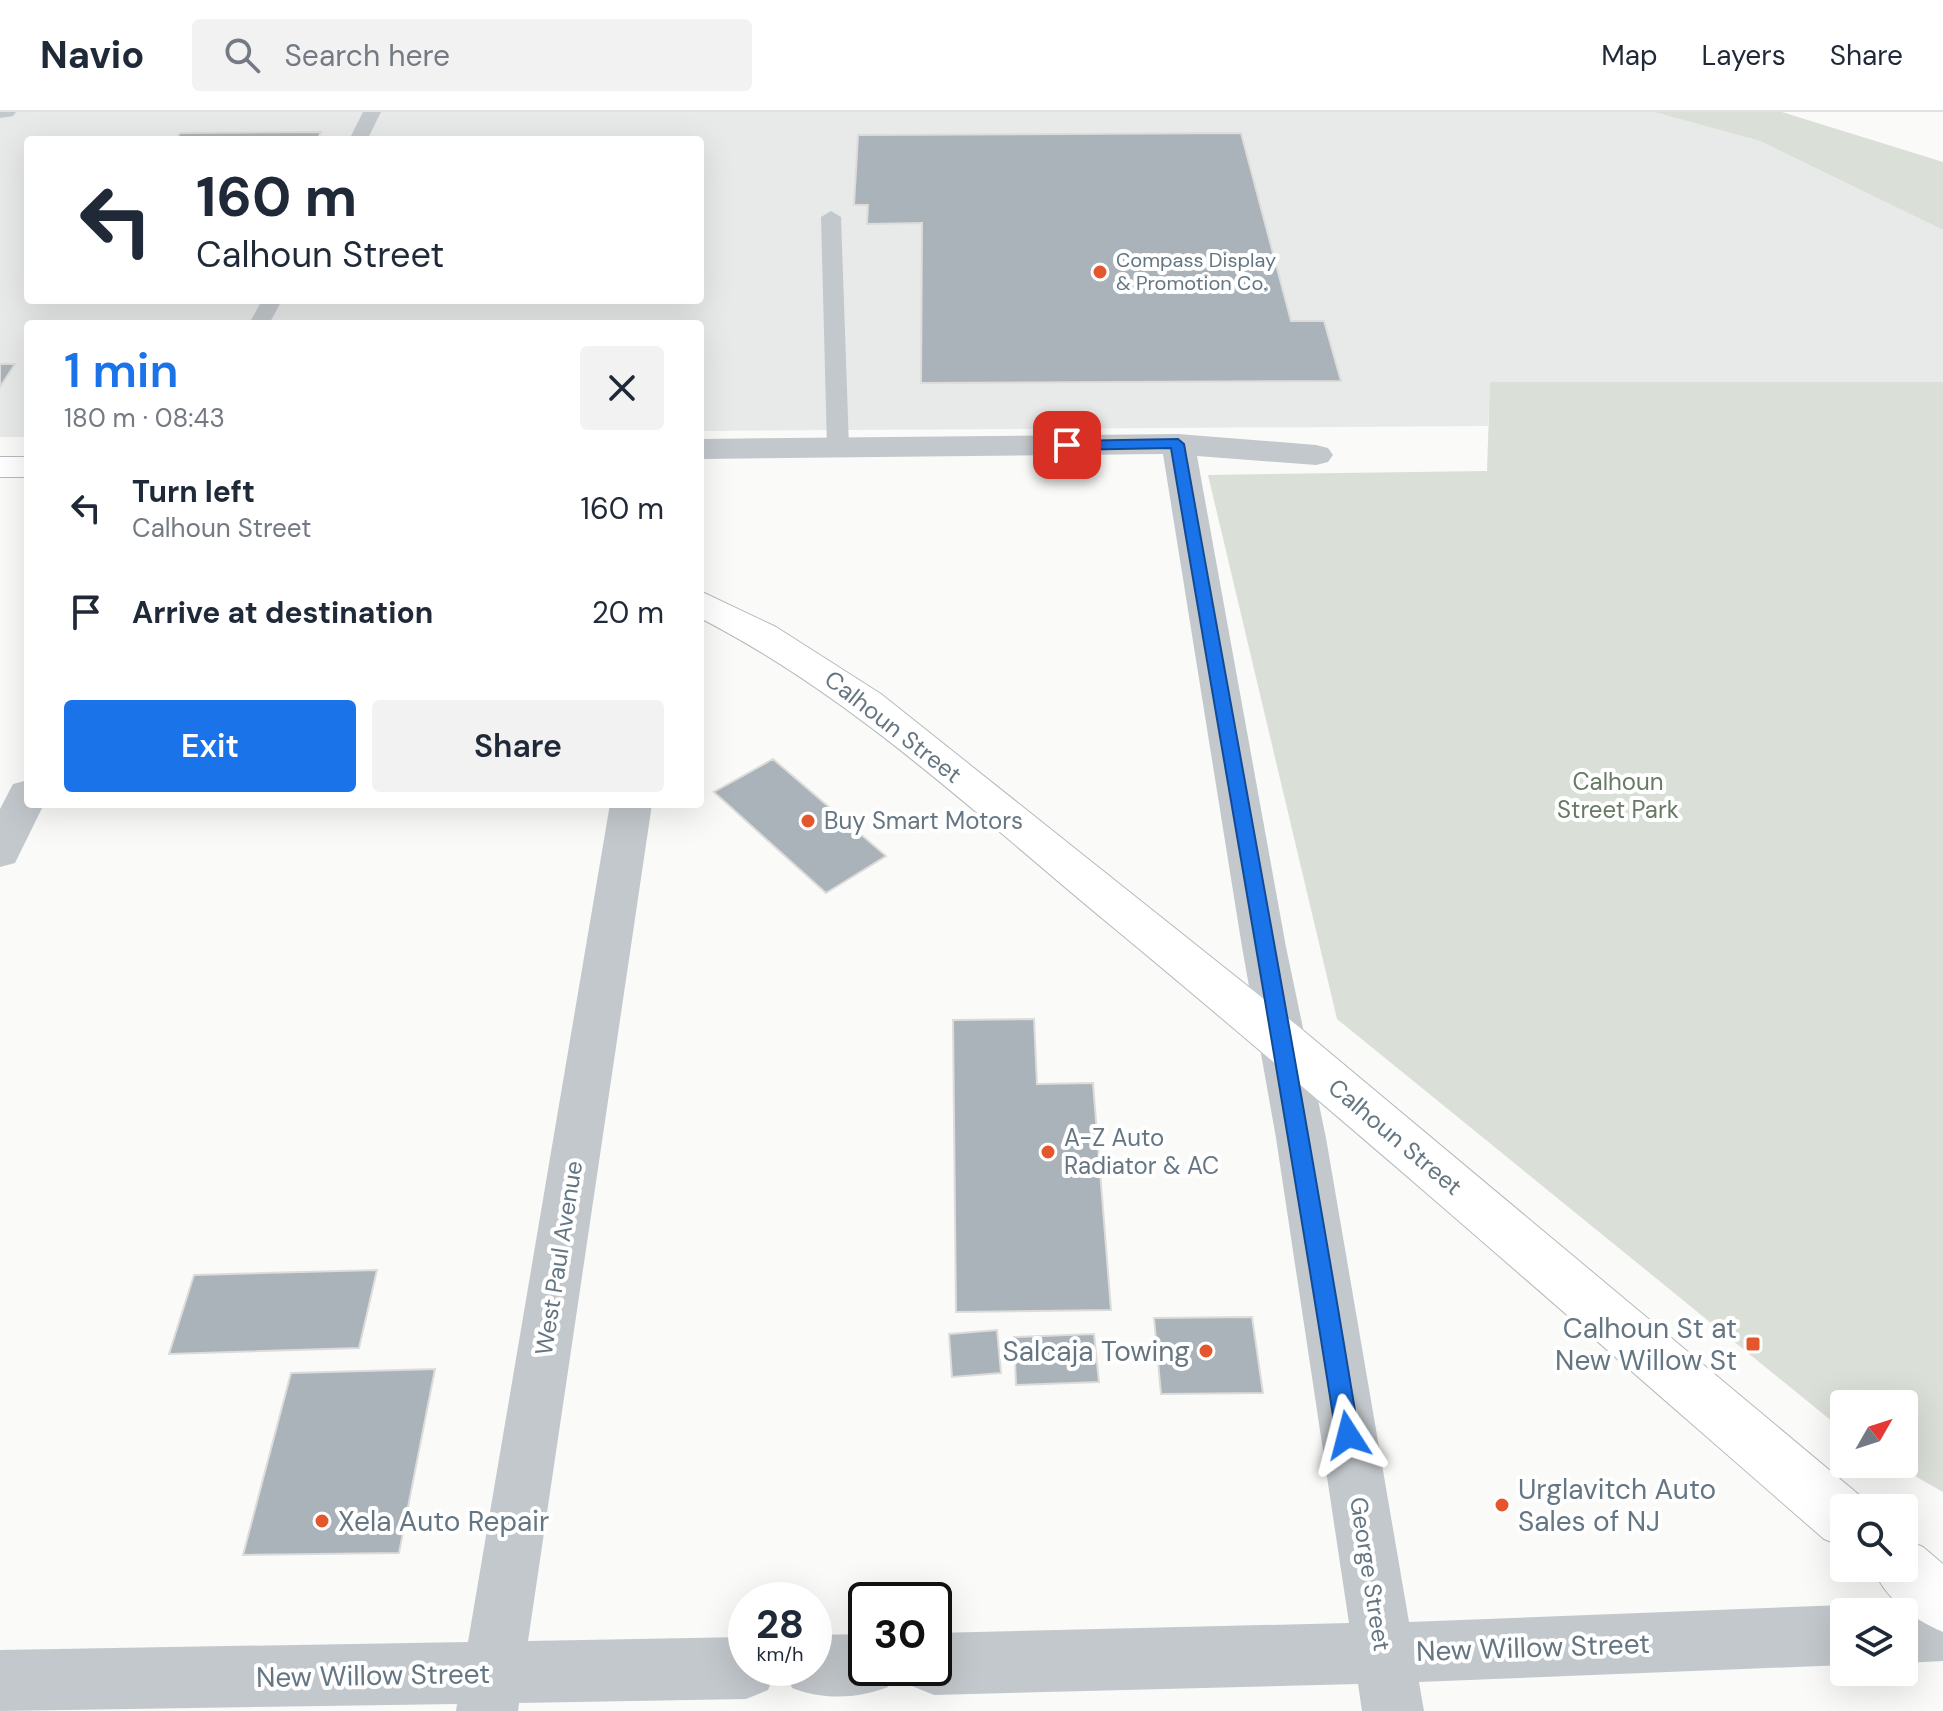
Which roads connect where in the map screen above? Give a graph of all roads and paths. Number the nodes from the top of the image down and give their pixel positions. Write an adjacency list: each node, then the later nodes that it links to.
1 (7, 112): 3 (lane)
2 (372, 112): 4 (lane)
3 (0, 113)
4 (360, 136)
5 (831, 217): 7 (lane)
6 (1178, 444): 7 (street); 9 (street); 16 (street, George Street)
7 (838, 447): 8 (street)
8 (704, 449)
9 (1316, 455)
10 (0, 467): 11 (main road)
11 (24, 467)
12 (704, 605): 16 (main road, Calhoun Street)
13 (24, 802): 15 (street)
14 (630, 808): 27 (street, West Paul Avenue)
15 (0, 852)
16 (1282, 1040): 17 (main road, Calhoun Street); 23 (street, George Street)
17 (1830, 1507)
18 (1918, 1581): 19 (main road)
19 (1943, 1602)
20 (1943, 1631): 21 (street)
21 (1918, 1632)
22 (1830, 1636): 23 (street, New Willow Street)
23 (1383, 1653): 24 (street, New Willow Street); 28 (street, George Street)
24 (952, 1664)
25 (728, 1670): 27 (street, New Willow Street)
26 (0, 1681): 27 (street, New Willow Street)
27 (490, 1692)
28 (1393, 1711)

